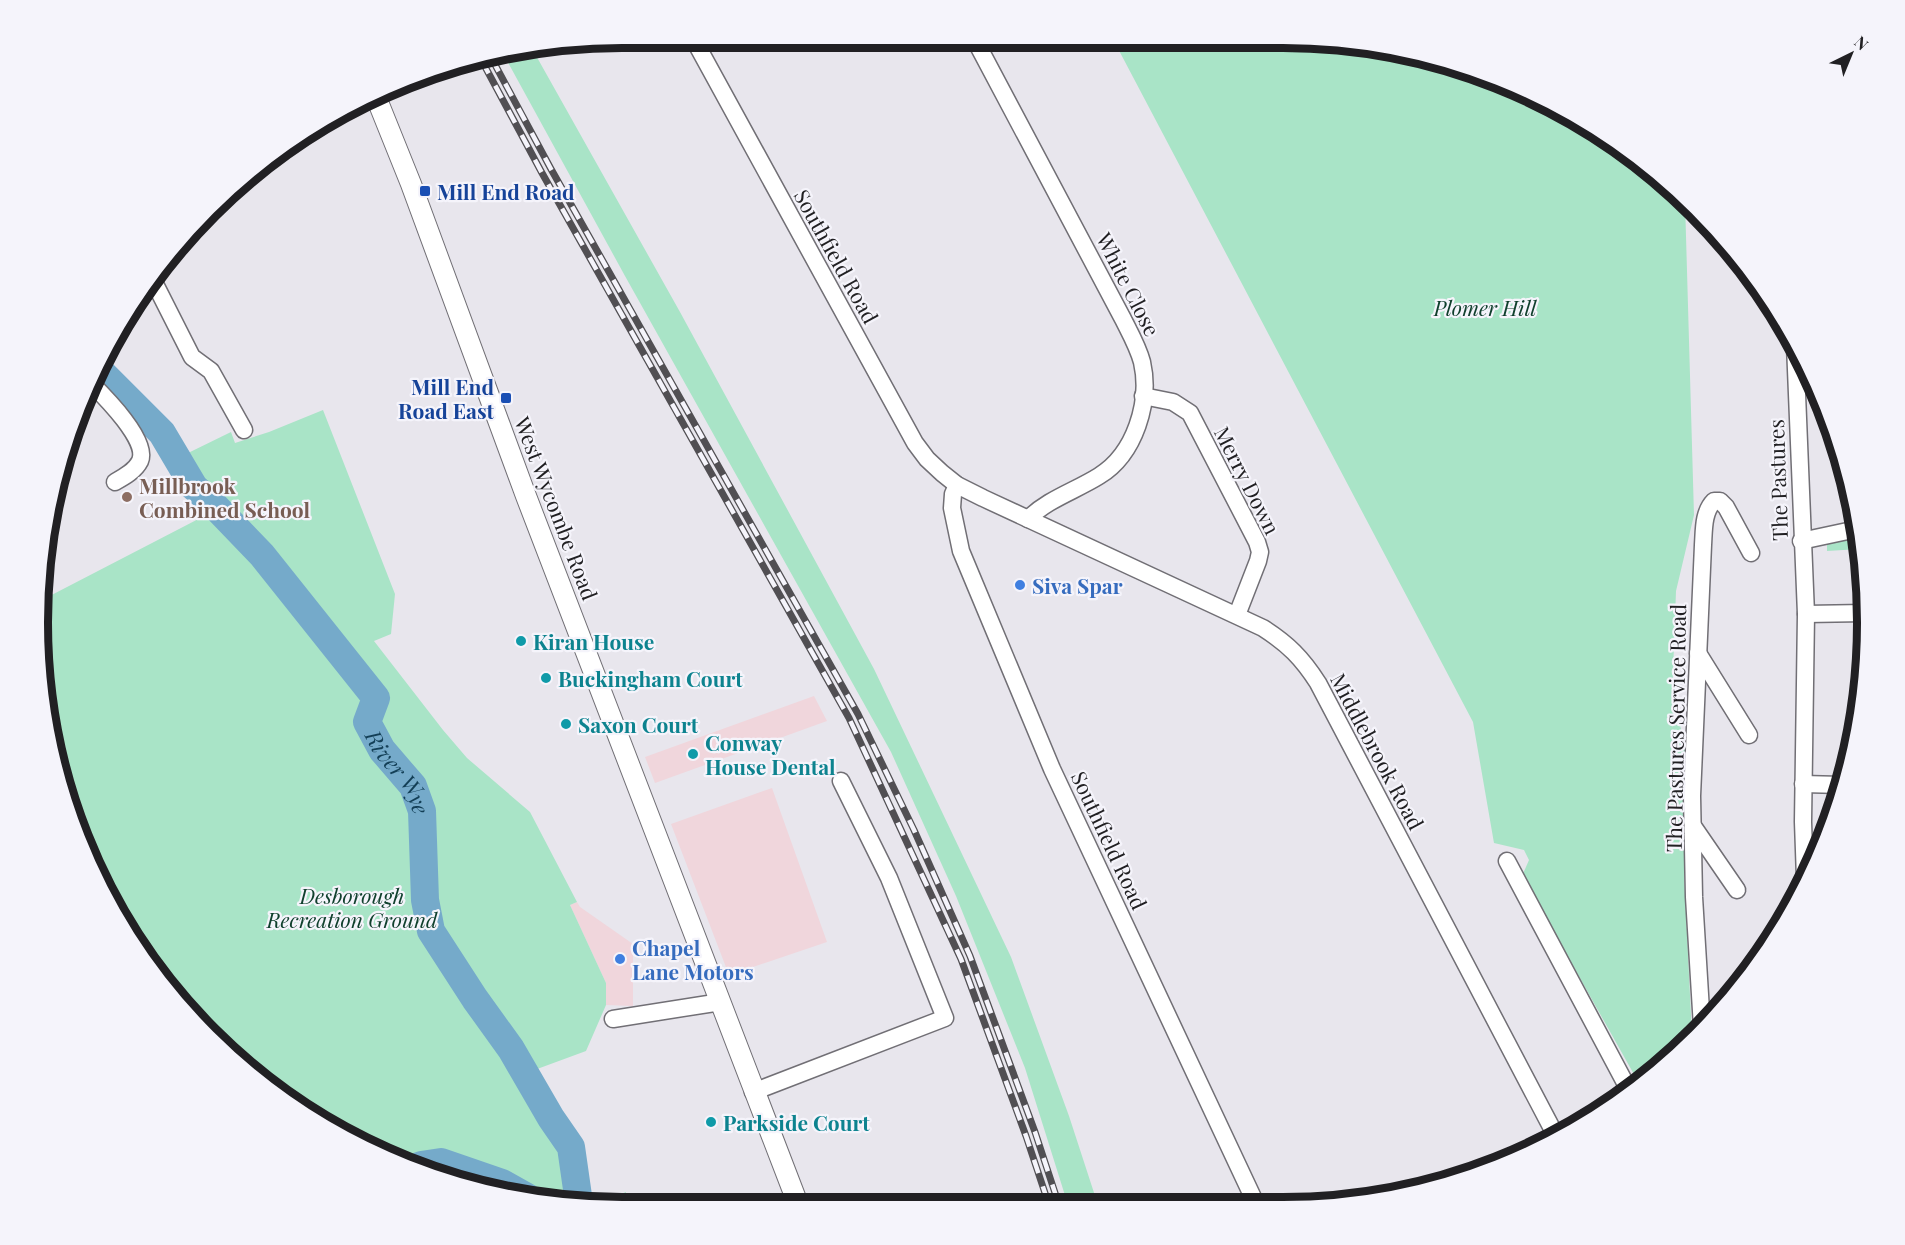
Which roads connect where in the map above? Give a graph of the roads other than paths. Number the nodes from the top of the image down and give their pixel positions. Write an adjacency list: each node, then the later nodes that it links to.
1 (698, 48): 10 (street, Southfield Road)
2 (979, 48): 7 (street, White Close)
3 (378, 103): 27 (main road, West Wycombe Road)
4 (157, 287): 8 (street)
5 (1797, 365): 13 (street, The Pastures)
6 (98, 390): 9 (street)
7 (1143, 396): 11 (street, White Close); 17 (street, Merry Down)
8 (244, 430)
9 (114, 482)
10 (957, 485): 11 (street, Southfield Road); 34 (street, Southfield Road)
11 (1028, 519): 17 (street, Middlebrook Road)
12 (1849, 531): 13 (street)
13 (1801, 541): 16 (street, The Pastures)
14 (1751, 554): 18 (street, The Pastures Service Road)
15 (1857, 613): 16 (street)
16 (1806, 614): 21 (street, The Pastures)
17 (1237, 615): 32 (street, Middlebrook Road)
18 (1698, 653): 19 (street); 23 (street, The Pastures Service Road)
19 (1749, 735)
20 (841, 782): 31 (street)
21 (1803, 784): 22 (street); 25 (street, The Pastures)
22 (1833, 785)
23 (1693, 826): 26 (street); 28 (street, The Pastures Service Road)
24 (1508, 861): 30 (street)
25 (1805, 862)
26 (1737, 890)
27 (721, 1002): 29 (street); 31 (main road, West Wycombe Road)
28 (1705, 1011)
29 (613, 1019)
30 (1625, 1083)
31 (753, 1092): 33 (main road, West Wycombe Road)
32 (1553, 1129)
33 (795, 1197)
34 (1253, 1197)

